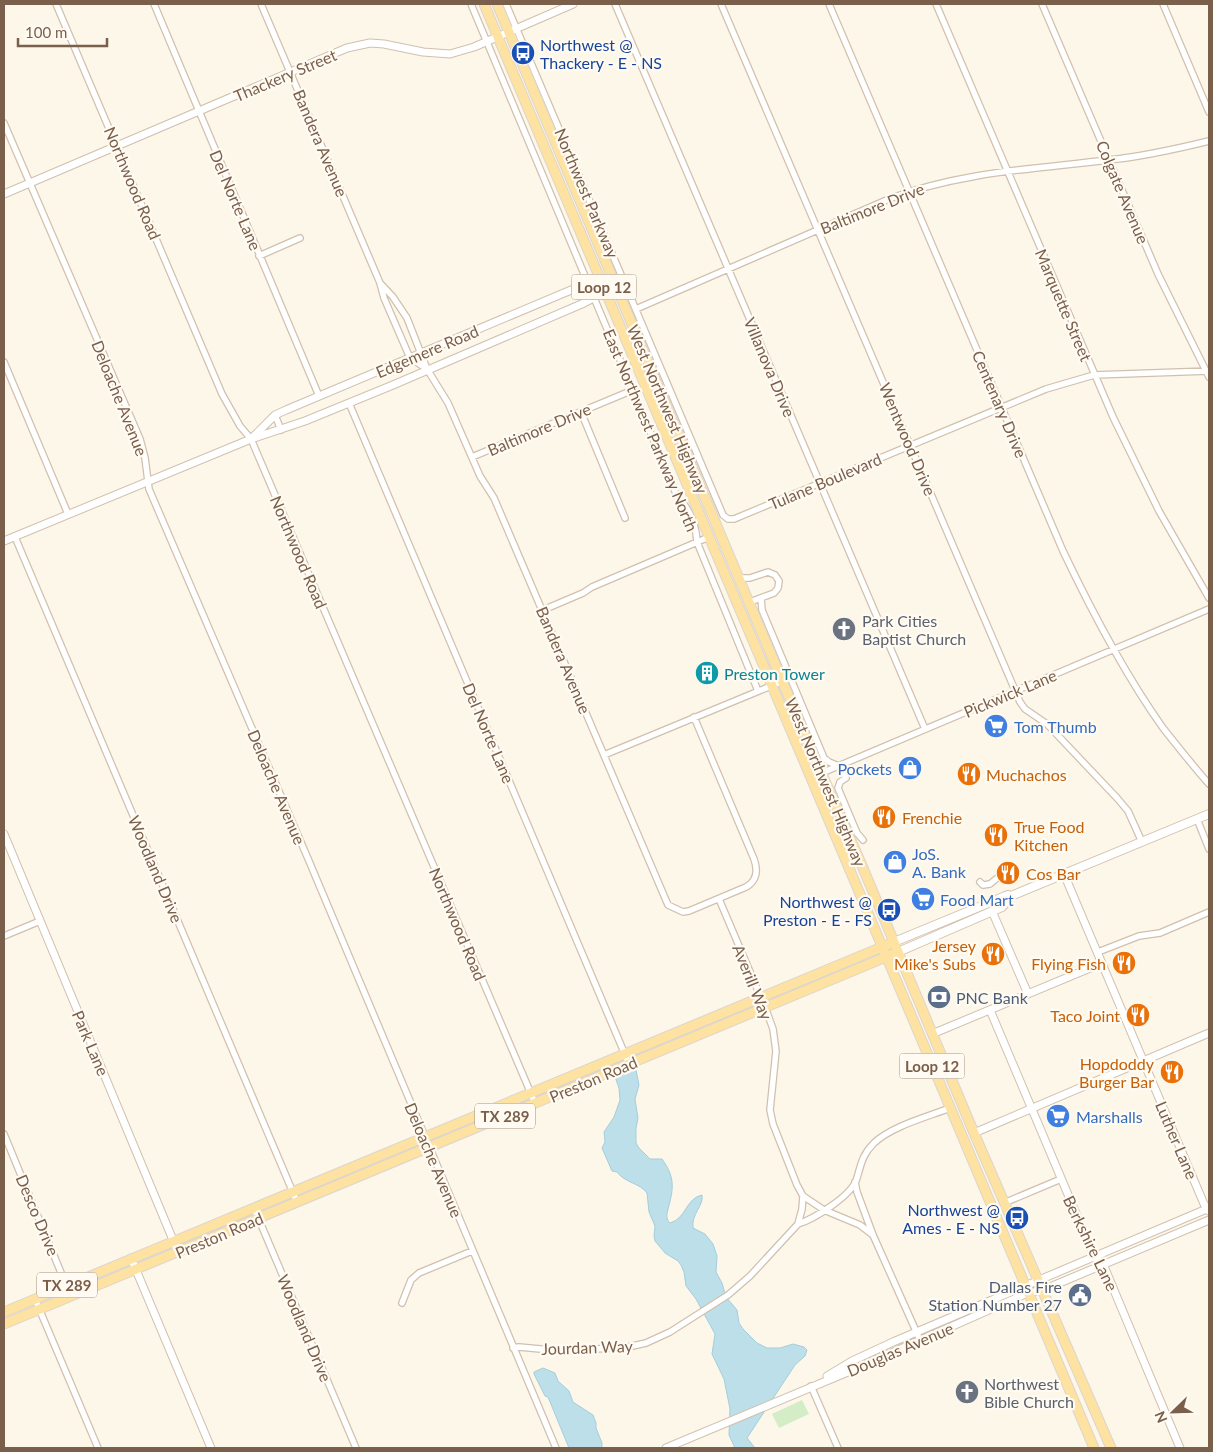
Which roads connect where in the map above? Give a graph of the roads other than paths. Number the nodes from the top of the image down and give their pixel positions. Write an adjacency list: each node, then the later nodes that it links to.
1 (56, 4): 23 (street, Northwood Road)
2 (154, 4): 19 (street, Del Norte Lane)
3 (261, 4): 18 (street, Bandera Avenue)
4 (471, 4): 17 (street, East Northwest Parkway North)
5 (484, 4): 16 (main road, West Northwest Highway / Loop 12)
6 (497, 4): 15 (main road, West Northwest Highway / Loop 12)
7 (506, 4): 15 (street, Northwest Parkway)
8 (573, 4): 15 (street, Thackery Street)
9 (615, 4): 32 (street, Villanova Drive)
10 (721, 4): 29 (street, Wentwood Drive)
11 (829, 4): 27 (street, Centenary Drive)
12 (936, 4): 25 (street, Marquette Street)
13 (1042, 4): 24 (street, Colgate Avenue)
14 (1163, 4): 20 (street)
15 (512, 30): 16 (street, Thackery Street); 34 (main road, West Northwest Highway / Loop 12); 39 (street, Northwest Parkway)
16 (498, 36): 17 (street, Thackery Street); 33 (main road, West Northwest Highway / Loop 12)
17 (486, 41): 18 (street, Thackery Street); 36 (street, East Northwest Parkway North)
18 (290, 73): 19 (street, Thackery Street); 35 (street, Bandera Avenue)
19 (198, 112): 23 (street, Thackery Street); 31 (street, Del Norte Lane)
20 (1209, 112)
21 (4, 123): 26 (street, Deloache Avenue)
22 (1209, 141): 24 (street, Baltimore Drive)
23 (117, 147): 26 (street, Thackery Street); 53 (street, Northwood Road)
24 (1109, 160): 25 (street, Baltimore Drive); 44 (street, Colgate Avenue)
25 (1007, 171): 27 (street, Baltimore Drive); 45 (street, Marquette Street)
26 (29, 183): 28 (street, Thackery Street); 56 (street, Deloache Avenue)
27 (909, 191): 29 (street, Baltimore Drive); 49 (street, Centenary Drive)
28 (4, 194)
29 (818, 230): 32 (street, Baltimore Drive); 54 (street, Wentwood Drive)
30 (300, 238): 31 (street)
31 (259, 256): 47 (street, Del Norte Lane)
32 (728, 269): 39 (street, Baltimore Drive); 57 (street, Villanova Drive)
33 (601, 280): 34 (street, Edgemere Road); 36 (street, Edgemere Road); 37 (main road, West Northwest Highway / Loop 12)
34 (615, 282): 37 (street, Edgemere Road); 65 (main road, West Northwest Highway / Loop 12)
35 (380, 283): 40 (street, Bandera Avenue); 41 (street, Bandera Avenue)
36 (589, 283): 38 (street, East Northwest Parkway North); 40 (street, Edgemere Road)
37 (606, 293): 38 (street, Edgemere Road); 62 (main road, West Northwest Highway / Loop 12)
38 (595, 298): 43 (street, Edgemere Road); 46 (street, East Northwest Parkway North)
39 (636, 309): 60 (street, Northwest Parkway)
40 (422, 353): 41 (street, Edgemere Road); 43 (street, Bandera Avenue)
41 (410, 358): 43 (street, Bandera Avenue); 47 (street, Edgemere Road)
42 (4, 362): 58 (street)
43 (427, 369): 48 (street, Edgemere Road); 55 (street, Bandera Avenue)
44 (1208, 373): 45 (street, Tulane Boulevard)
45 (1094, 375): 49 (street, Tulane Boulevard); 67 (street, Marquette Street)
46 (633, 390): 50 (street, Baltimore Drive); 64 (street, East Northwest Parkway North)
47 (319, 396): 51 (street, Edgemere Road)
48 (349, 403): 52 (street, Edgemere Road); 113 (street, Del Norte Lane)
49 (1001, 408): 54 (street, Tulane Boulevard); 71 (street, Centenary Drive)
50 (580, 412): 55 (street, Baltimore Drive); 59 (street)
51 (275, 415): 52 (street); 53 (street, Edgemere Road)
52 (281, 430): 53 (street, Edgemere Road)
53 (251, 439): 56 (street, Edgemere Road); 117 (street, Northwood Road)
54 (910, 446): 57 (street, Tulane Boulevard); 75 (street, Wentwood Drive)
55 (472, 457): 70 (street, Bandera Avenue)
56 (149, 482): 58 (street, Edgemere Road); 123 (street, Deloache Avenue)
57 (820, 483): 60 (street, Tulane Boulevard); 77 (street, Villanova Drive)
58 (68, 514): 61 (street, Edgemere Road)
59 (624, 518)
60 (728, 519)
61 (15, 537): 63 (street, Edgemere Road); 127 (street, Woodland Drive)
62 (709, 538): 64 (street); 68 (main road); 73 (main road, West Northwest Highway / Loop 12)
63 (4, 542)
64 (698, 542): 70 (street); 74 (street, East Northwest Parkway North)
65 (740, 578): 66 (street); 68 (main road, West Northwest Highway / Loop 12)
66 (762, 598): 68 (street); 79 (street)
67 (1209, 598)
68 (750, 602): 72 (main road, West Northwest Highway / Loop 12)
69 (1209, 609): 71 (street, Pickwick Lane)
70 (543, 610): 78 (street, Bandera Avenue)
71 (1114, 648): 75 (street, Pickwick Lane); 82 (street, Centenary Drive)
72 (783, 680): 73 (street); 80 (main road, West Northwest Highway / Loop 12)
73 (772, 685): 74 (street); 81 (main road, West Northwest Highway / Loop 12)
74 (758, 691): 76 (street)
75 (1015, 691): 77 (street, Pickwick Lane); 87 (street, Wentwood Drive)
76 (694, 717): 78 (street); 93 (street)
77 (925, 729): 79 (street, Pickwick Lane)
78 (604, 755): 93 (street, Bandera Avenue)
79 (839, 765): 80 (street, Pickwick Lane); 86 (street)
80 (822, 772): 81 (street, Pickwick Lane); 101 (main road, West Northwest Highway / Loop 12)
81 (810, 778): 102 (main road, West Northwest Highway / Loop 12)
82 (1209, 784)
83 (1209, 814): 84 (main road, Preston Road)
84 (1197, 819): 87 (main road, Preston Road); 88 (street)
85 (4, 834): 98 (street, Park Lane)
86 (864, 840)
87 (1142, 842): 89 (main road, Preston Road)
88 (1209, 849)
89 (1064, 874): 92 (main road, Preston Road); 104 (street, Luther Lane)
90 (996, 878): 91 (street)
91 (980, 882)
92 (1007, 896): 94 (main road, Preston Road); 95 (main road, Preston Road)
93 (719, 899): 108 (street, Averill Way)
94 (988, 903): 96 (main road); 101 (main road, Preston Road)
95 (1002, 906): 96 (main road, Preston Road); 99 (street)
96 (992, 911): 99 (street); 103 (main road, Preston Road)
97 (1209, 912): 104 (street)
98 (40, 921): 100 (street); 140 (street, Park Lane)
99 (997, 921): 107 (street)
100 (4, 936)
101 (894, 942): 102 (main road, Preston Road / TX 289); 103 (main road, West Northwest Highway / Loop 12)
102 (882, 947): 105 (main road, West Northwest Highway / Loop 12); 108 (main road, Preston Road / TX 289)
103 (898, 952): 105 (main road, Preston Road / TX 289); 112 (main road, West Northwest Highway / Loop 12)
104 (1098, 952): 106 (street, Luther Lane)
105 (886, 957): 109 (main road, Preston Road / TX 289); 116 (main road, West Northwest Highway / Loop 12)
106 (1102, 963): 107 (street); 114 (street, Luther Lane)
107 (1028, 994): 110 (street)
108 (760, 997): 109 (street, Averill Way); 113 (main road, Preston Road / TX 289)
109 (765, 1008): 115 (main road, Preston Road / TX 289); 128 (street, Averill Way)
110 (990, 1010): 112 (street); 120 (street, Berkshire Lane)
111 (1209, 1033): 114 (street)
112 (932, 1034): 121 (main road, West Northwest Highway / Loop 12)
113 (625, 1053): 115 (street, Del Norte Lane); 117 (main road, Preston Road / TX 289)
114 (1144, 1061): 120 (street); 133 (street, Luther Lane)
115 (629, 1064): 118 (main road, Preston Road / TX 289)
116 (938, 1078): 119 (main road, West Northwest Highway / Loop 12); 121 (main road)
117 (530, 1093): 118 (street, Northwood Road); 123 (main road, Preston Road / TX 289)
118 (534, 1103): 124 (main road, Preston Road / TX 289)
119 (950, 1108): 126 (street, Jourdan Way); 151 (main road, West Northwest Highway / Loop 12)
120 (1031, 1110): 121 (street); 125 (street, Berkshire Lane)
121 (974, 1133): 130 (main road, West Northwest Highway / Loop 12)
122 (4, 1134): 149 (street, Desco Drive)
123 (424, 1137): 124 (street, Deloache Avenue); 127 (main road, Preston Road / TX 289)
124 (429, 1147): 129 (main road, Preston Road / TX 289); 143 (street, Deloache Avenue)
125 (1061, 1179): 130 (street); 145 (street, Berkshire Lane)
126 (855, 1182): 132 (street, Jourdan Way); 138 (street)
127 (292, 1192): 129 (street, Woodland Drive); 131 (main road, Preston Road / TX 289)
128 (803, 1196): 132 (street); 136 (street)
129 (297, 1202): 134 (main road, Preston Road / TX 289)
130 (1004, 1203): 150 (main road, West Northwest Highway / Loop 12)
131 (254, 1208): 134 (street, Woodland Drive); 140 (main road, Preston Road / TX 289)
132 (824, 1210): 136 (street, Jourdan Way); 138 (street)
133 (1209, 1210): 137 (street, Douglas Avenue)
134 (258, 1219): 144 (main road, Preston Road / TX 289); 167 (street, Woodland Drive)
135 (1209, 1220): 141 (street, Douglas Avenue)
136 (798, 1224): 162 (street, Jourdan Way)
137 (1150, 1233): 139 (street, Douglas Avenue); 141 (street)
138 (873, 1236): 160 (street)
139 (1136, 1239): 142 (street); 145 (street, Douglas Avenue)
140 (173, 1241): 144 (street, Park Lane); 146 (main road, Preston Road / TX 289)
141 (1154, 1243): 142 (street, Douglas Avenue)
142 (1140, 1249): 147 (street, Douglas Avenue)
143 (472, 1251): 154 (street); 162 (street, Deloache Avenue)
144 (178, 1252): 148 (main road, Preston Road / TX 289)
145 (1094, 1256): 147 (street, Berkshire Lane); 150 (street, Douglas Avenue)
146 (131, 1258): 148 (street); 149 (main road, Preston Road / TX 289)
147 (1103, 1264): 150 (street, Douglas Avenue); 173 (street, Berkshire Lane)
148 (136, 1270): 152 (main road, Preston Road / TX 289); 166 (street)
149 (67, 1285): 152 (street, Desco Drive); 153 (main road, Preston Road / TX 289)
150 (1039, 1285): 151 (street, Douglas Avenue); 157 (main road, West Northwest Highway / Loop 12)
151 (1027, 1289): 158 (main road, West Northwest Highway / Loop 12); 160 (street, Douglas Avenue); 161 (street, Douglas Avenue)
152 (71, 1296): 155 (main road, Preston Road / TX 289)
153 (35, 1298): 155 (street); 156 (main road, Preston Road / TX 289)
154 (402, 1303)
155 (40, 1310): 159 (main road, Preston Road / TX 289); 165 (street)
156 (4, 1312)
157 (1051, 1312): 158 (main road); 172 (main road, West Northwest Highway / Loop 12)
158 (1039, 1316): 171 (main road, West Northwest Highway / Loop 12)
159 (4, 1324)
160 (917, 1333): 161 (street); 163 (street, Douglas Avenue)
161 (920, 1340): 163 (street, Douglas Avenue)
162 (513, 1348): 168 (street, Deloache Avenue)
163 (869, 1358): 164 (street, Douglas Avenue)
164 (811, 1386): 169 (street, Douglas Avenue); 170 (street)
165 (98, 1448)
166 (211, 1448)
167 (356, 1448)
168 (556, 1448)
169 (666, 1448)
170 (838, 1448)
171 (1094, 1448)
172 (1111, 1448)
173 (1180, 1448)

